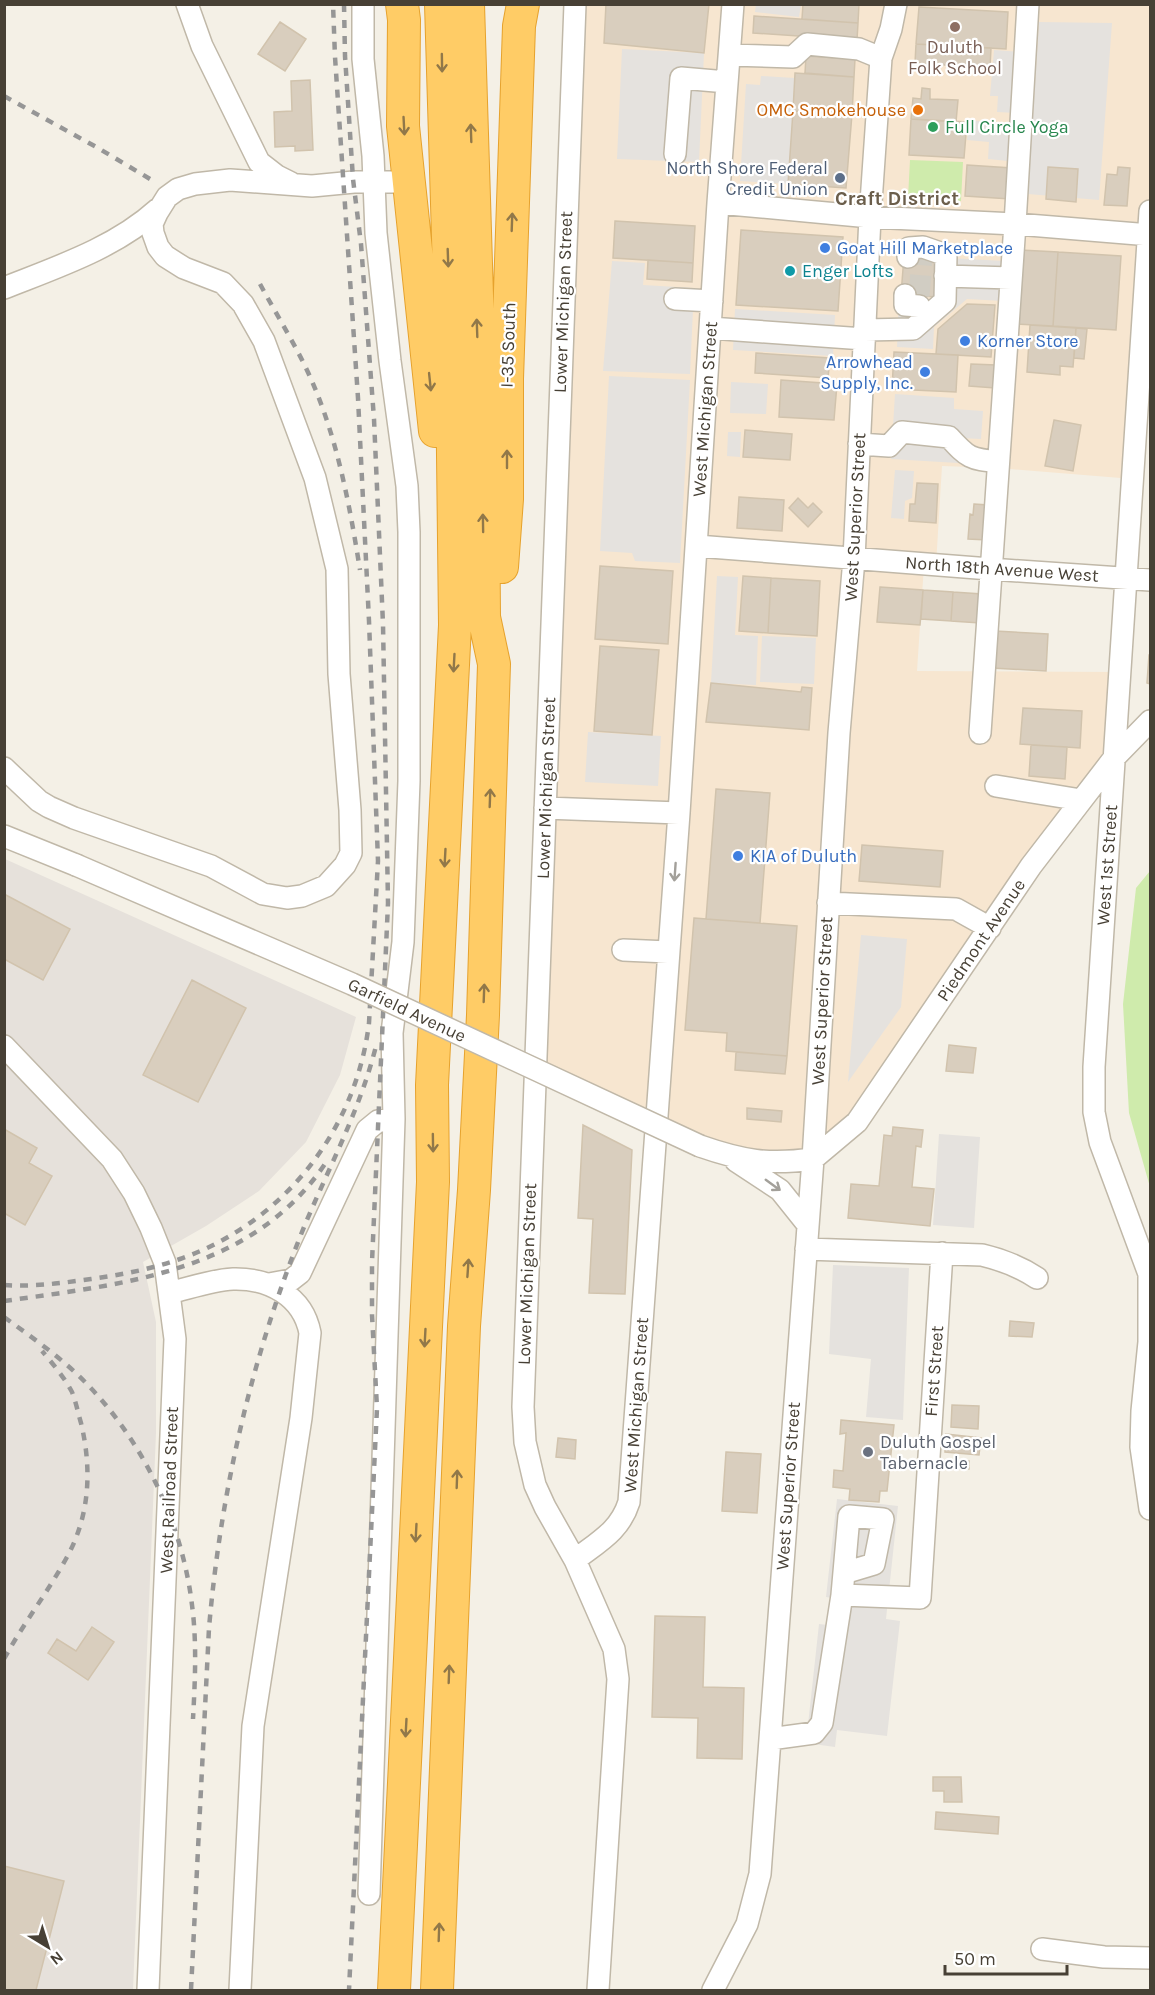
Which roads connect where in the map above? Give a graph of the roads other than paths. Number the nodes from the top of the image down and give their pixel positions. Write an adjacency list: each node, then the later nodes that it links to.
1 (187, 4): 17 (street)
2 (363, 4): 15 (street)
3 (402, 4): 39 (highway, one-way to 39)
4 (441, 4): 39 (highway, one-way to 39)
5 (468, 4): 40 (highway, one-way to 5)
6 (575, 4): 47 (street, Lower Michigan Street)
7 (733, 4): 11 (street, West Michigan Street)
8 (896, 4): 12 (street, West Superior Street)
9 (1028, 4): 23 (street)
10 (515, 12): 40 (highway, I-35 South, one-way to 10)
11 (730, 55): 12 (street); 13 (street, West Michigan Street)
12 (881, 58): 21 (street, West Superior Street)
13 (728, 82): 14 (street); 18 (street, West Michigan Street)
14 (675, 154)
15 (374, 182): 16 (street); 17 (street); 55 (street)
16 (398, 182)
17 (294, 185): 19 (street)
18 (718, 203): 21 (street); 29 (street, West Michigan Street)
19 (162, 204): 27 (street); 44 (street)
20 (1150, 211): 24 (street, West 1st Street)
21 (870, 218): 22 (street); 31 (street, West Superior Street)
22 (925, 219): 23 (street); 25 (street)
23 (1015, 224): 24 (street); 26 (street)
24 (1150, 235): 37 (street, West 1st Street)
25 (945, 276): 26 (street); 31 (street)
26 (1011, 278): 33 (street)
27 (4, 288)
28 (675, 299): 29 (street)
29 (712, 301): 30 (street, West Michigan Street)
30 (710, 328): 31 (street); 34 (street, West Michigan Street)
31 (864, 334): 32 (street, West Superior Street)
32 (859, 444): 33 (street); 35 (street, West Superior Street)
33 (998, 462): 36 (street)
34 (697, 546): 35 (street, North 18th Avenue West); 48 (street, West Michigan Street)
35 (854, 559): 36 (street, North 18th Avenue West); 50 (street, West Superior Street)
36 (990, 569): 37 (street, North 18th Avenue West); 42 (street)
37 (1126, 578): 38 (street, North 18th Avenue West); 43 (street, West 1st Street)
38 (1150, 580)
39 (455, 625): 74 (highway, one-way to 74)
40 (494, 664): 75 (highway, one-way to 40)
41 (1150, 721): 43 (street, Piedmont Avenue)
42 (980, 733)
43 (1114, 758): 46 (street, Piedmont Avenue); 64 (street, West 1st Street)
44 (4, 768)
45 (996, 786): 46 (street)
46 (1081, 800): 51 (street, Piedmont Avenue)
47 (545, 808): 48 (street); 65 (street, Lower Michigan Street)
48 (679, 813): 53 (street, West Michigan Street, one-way to 53)
49 (4, 836): 56 (street, Garfield Avenue, bridge)
50 (828, 903): 51 (street); 57 (street, West Superior Street)
51 (990, 928): 57 (street, Piedmont Avenue)
52 (623, 950): 53 (street)
53 (668, 952): 65 (street, West Michigan Street)
54 (4, 1046): 63 (street, West Railroad Street)
55 (394, 1119): 62 (street); 69 (street)
56 (728, 1156): 57 (street, Garfield Avenue); 58 (street, one-way to 58)
57 (813, 1159): 58 (street, West Superior Street)
58 (808, 1225): 59 (street, West Superior Street)
59 (806, 1249): 60 (street); 68 (street, West Superior Street)
60 (942, 1253): 61 (street); 67 (street, First Street)
61 (1037, 1278)
62 (269, 1284): 63 (street); 73 (street)
63 (170, 1293): 72 (street, West Railroad Street)
64 (1150, 1509)
65 (575, 1560): 76 (street)
66 (844, 1573): 67 (street)
67 (842, 1595): 68 (street)
68 (770, 1739): 77 (street, West Superior Street)
69 (369, 1894)
70 (1042, 1949): 71 (street)
71 (1150, 1958)
72 (148, 1990)
73 (240, 1990)
74 (394, 1990)
75 (437, 1990)
76 (598, 1990)
77 (712, 1990)

